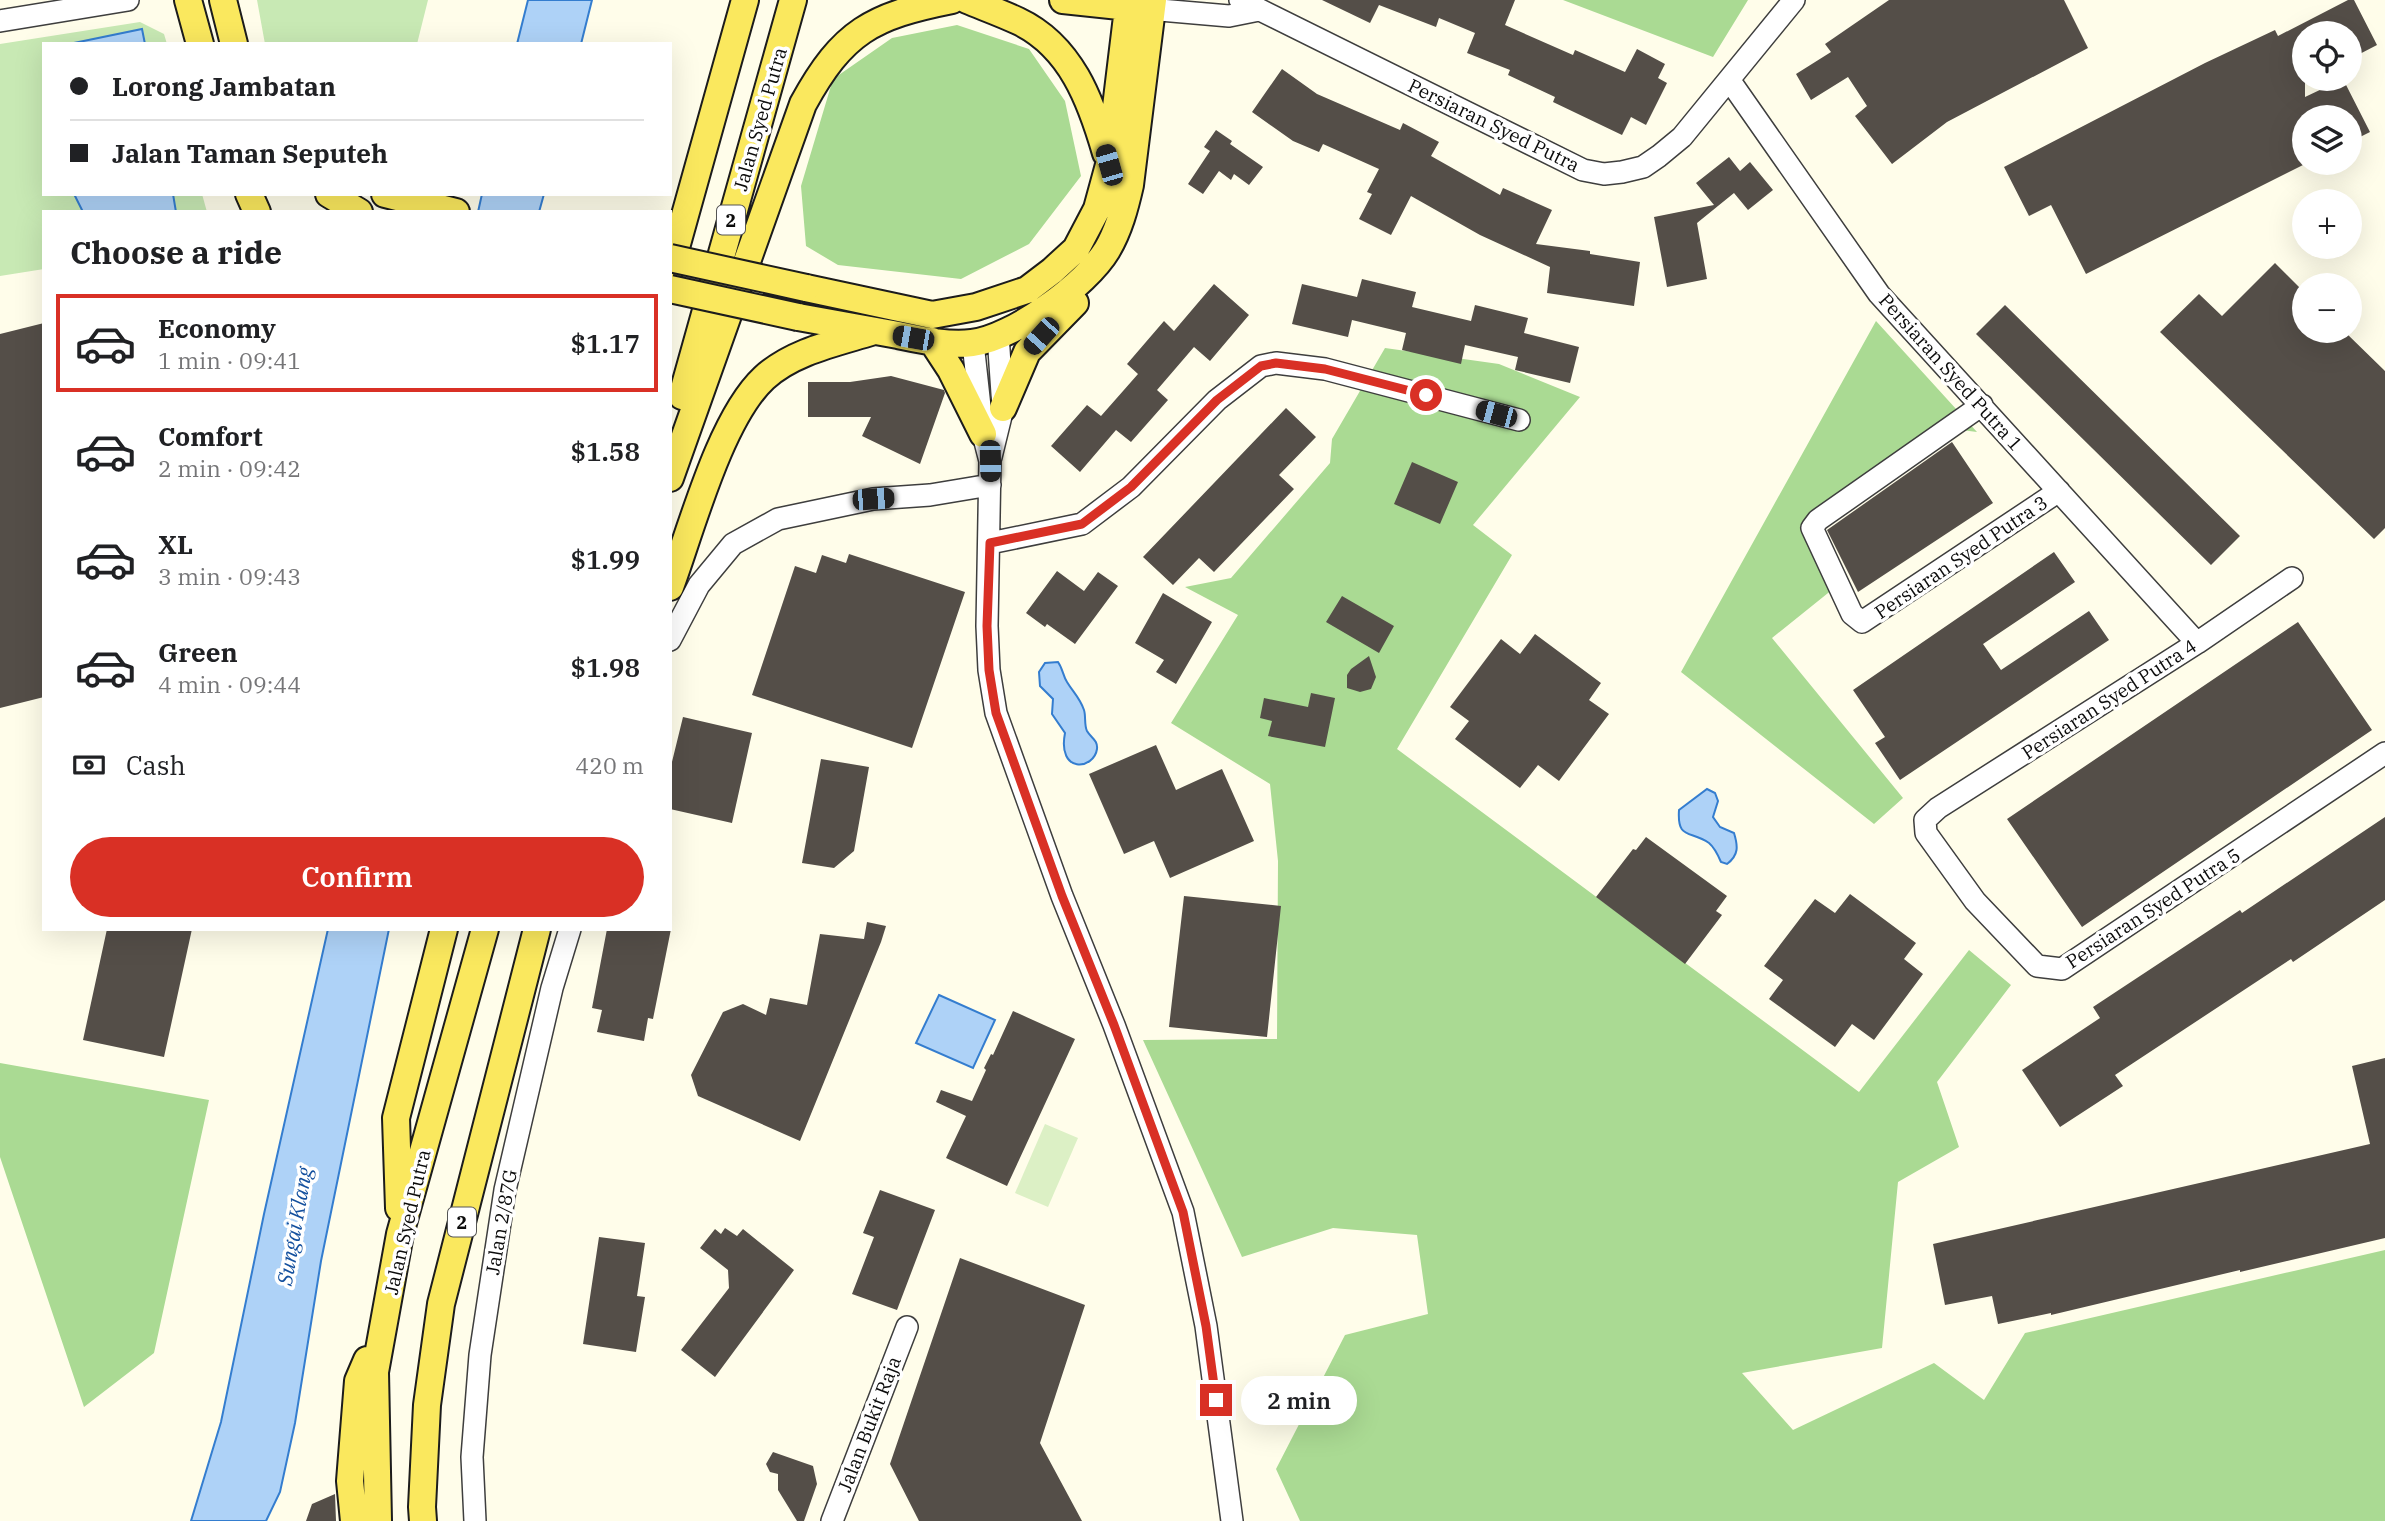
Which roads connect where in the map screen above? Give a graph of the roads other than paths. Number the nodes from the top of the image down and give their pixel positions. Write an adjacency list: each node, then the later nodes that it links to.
1 (128, 0): 13 (street)
2 (188, 0): 14 (main road)
3 (223, 0): 15 (main road)
4 (745, 0): 24 (main road, 2)
5 (793, 0): 34 (main road, Jalan Syed Putra / 2)
6 (952, 0): 37 (main road)
7 (967, 0): 17 (main road)
8 (1063, 0): 11 (main road)
9 (1240, 0): 12 (street, Persiaran Syed Putra)
10 (1794, 0): 16 (street, Persiaran Syed Putra)
11 (1141, 4): 12 (street); 17 (main road); 22 (main road)
12 (1259, 10): 16 (street, Persiaran Syed Putra)
13 (0, 21)
14 (199, 42)
15 (234, 42)
16 (1730, 81): 31 (street, Persiaran Syed Putra 1)
17 (1109, 165): 26 (main road)
18 (332, 196): 20 (main road)
19 (389, 196): 21 (main road)
20 (356, 210)
21 (448, 210)
22 (1106, 251): 29 (main road); 32 (main road)
23 (672, 258): 27 (main road, bridge)
24 (672, 262)
25 (672, 289): 28 (main road, bridge)
26 (1027, 290): 27 (main road); 29 (main road)
27 (932, 315): 29 (main road)
28 (875, 331): 30 (main road); 42 (main road)
29 (984, 333): 30 (main road); 32 (street); 35 (street)
30 (932, 341): 35 (main road)
31 (1982, 405): 39 (street, Persiaran Syed Putra 1); 39 (street, Persiaran Syed Putra 3)
32 (1003, 408): 36 (street)
33 (1519, 420): 40 (street)
34 (672, 433)
35 (983, 434): 36 (street)
36 (990, 461): 38 (street)
37 (672, 472)
38 (990, 485): 40 (street); 43 (street)
39 (2059, 491): 44 (street, Persiaran Syed Putra 1)
40 (990, 543): 59 (street)
41 (2292, 578): 44 (street, Persiaran Syed Putra 4)
42 (672, 581)
43 (672, 636)
44 (2197, 643): 46 (street, Persiaran Syed Putra 4)
45 (2385, 753): 46 (street, Persiaran Syed Putra 5)
46 (1925, 820)
47 (443, 931): 51 (main road)
48 (484, 931): 51 (main road, Jalan Syed Putra)
49 (536, 931): 56 (main road, 2)
50 (569, 931): 57 (street, Jalan 2/87G)
51 (400, 1234): 52 (main road, Jalan Syed Putra)
52 (385, 1317): 54 (main road); 55 (main road, Jalan Syed Putra)
53 (907, 1327): 58 (street, Jalan Bukit Raja)
54 (354, 1521)
55 (378, 1521)
56 (424, 1521)
57 (475, 1521)
58 (832, 1521)
59 (1232, 1521)

